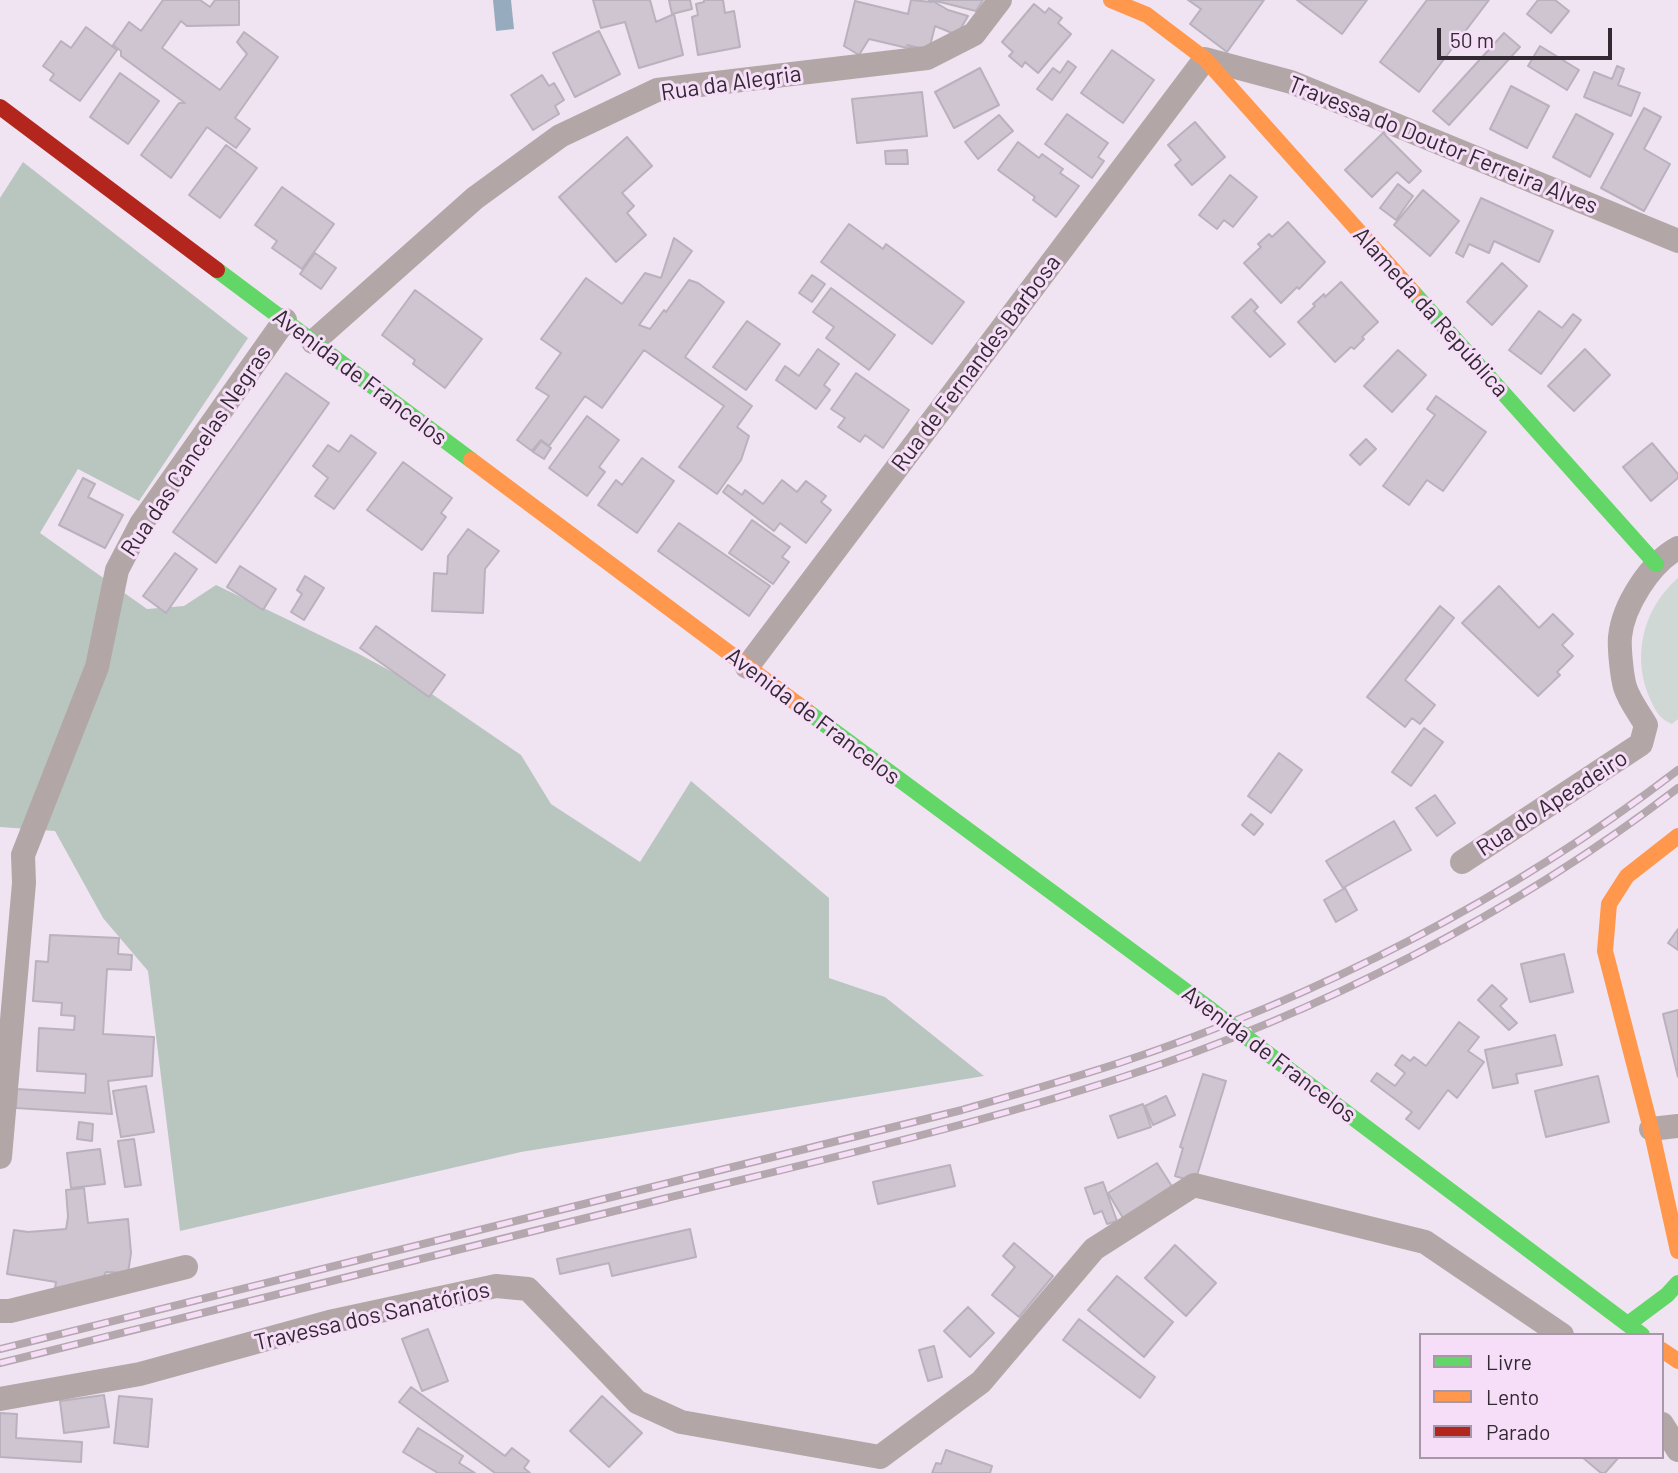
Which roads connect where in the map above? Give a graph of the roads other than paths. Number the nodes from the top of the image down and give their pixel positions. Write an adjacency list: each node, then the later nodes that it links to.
1 (1000, 0): 7 (street, Rua da Alegria)
2 (1111, 0): 3 (main road, Alameda da República)
3 (1205, 59): 5 (street, Travessa do Doutor Ferreira Alves); 9 (main road, Alameda da República); 10 (street, Rua de Fernandes Barbosa)
4 (0, 107): 6 (main road, Avenida de Francelos)
5 (1678, 241)
6 (285, 320): 7 (main road, Avenida de Francelos); 15 (street, Rua das Cancelas Negras)
7 (313, 342): 10 (main road, Avenida de Francelos)
8 (1678, 548): 9 (street)
9 (1656, 564): 12 (street, Rua do Apeadeiro)
10 (747, 667): 20 (main road, Avenida de Francelos, bridge)
11 (1678, 836): 14 (main road)
12 (1462, 862)
13 (1678, 1126): 14 (street)
14 (1651, 1129): 16 (main road)
15 (0, 1157)
16 (1678, 1251)
17 (186, 1268): 19 (street)
18 (1678, 1283): 20 (main road)
19 (0, 1311)
20 (1628, 1325): 22 (main road, Avenida de Francelos)
21 (1559, 1333): 26 (street, Travessa dos Sanatórios)
22 (1639, 1333)
23 (0, 1399): 26 (street, Travessa dos Sanatórios)
24 (1664, 1427): 25 (street)
25 (1678, 1450)
26 (879, 1465)

